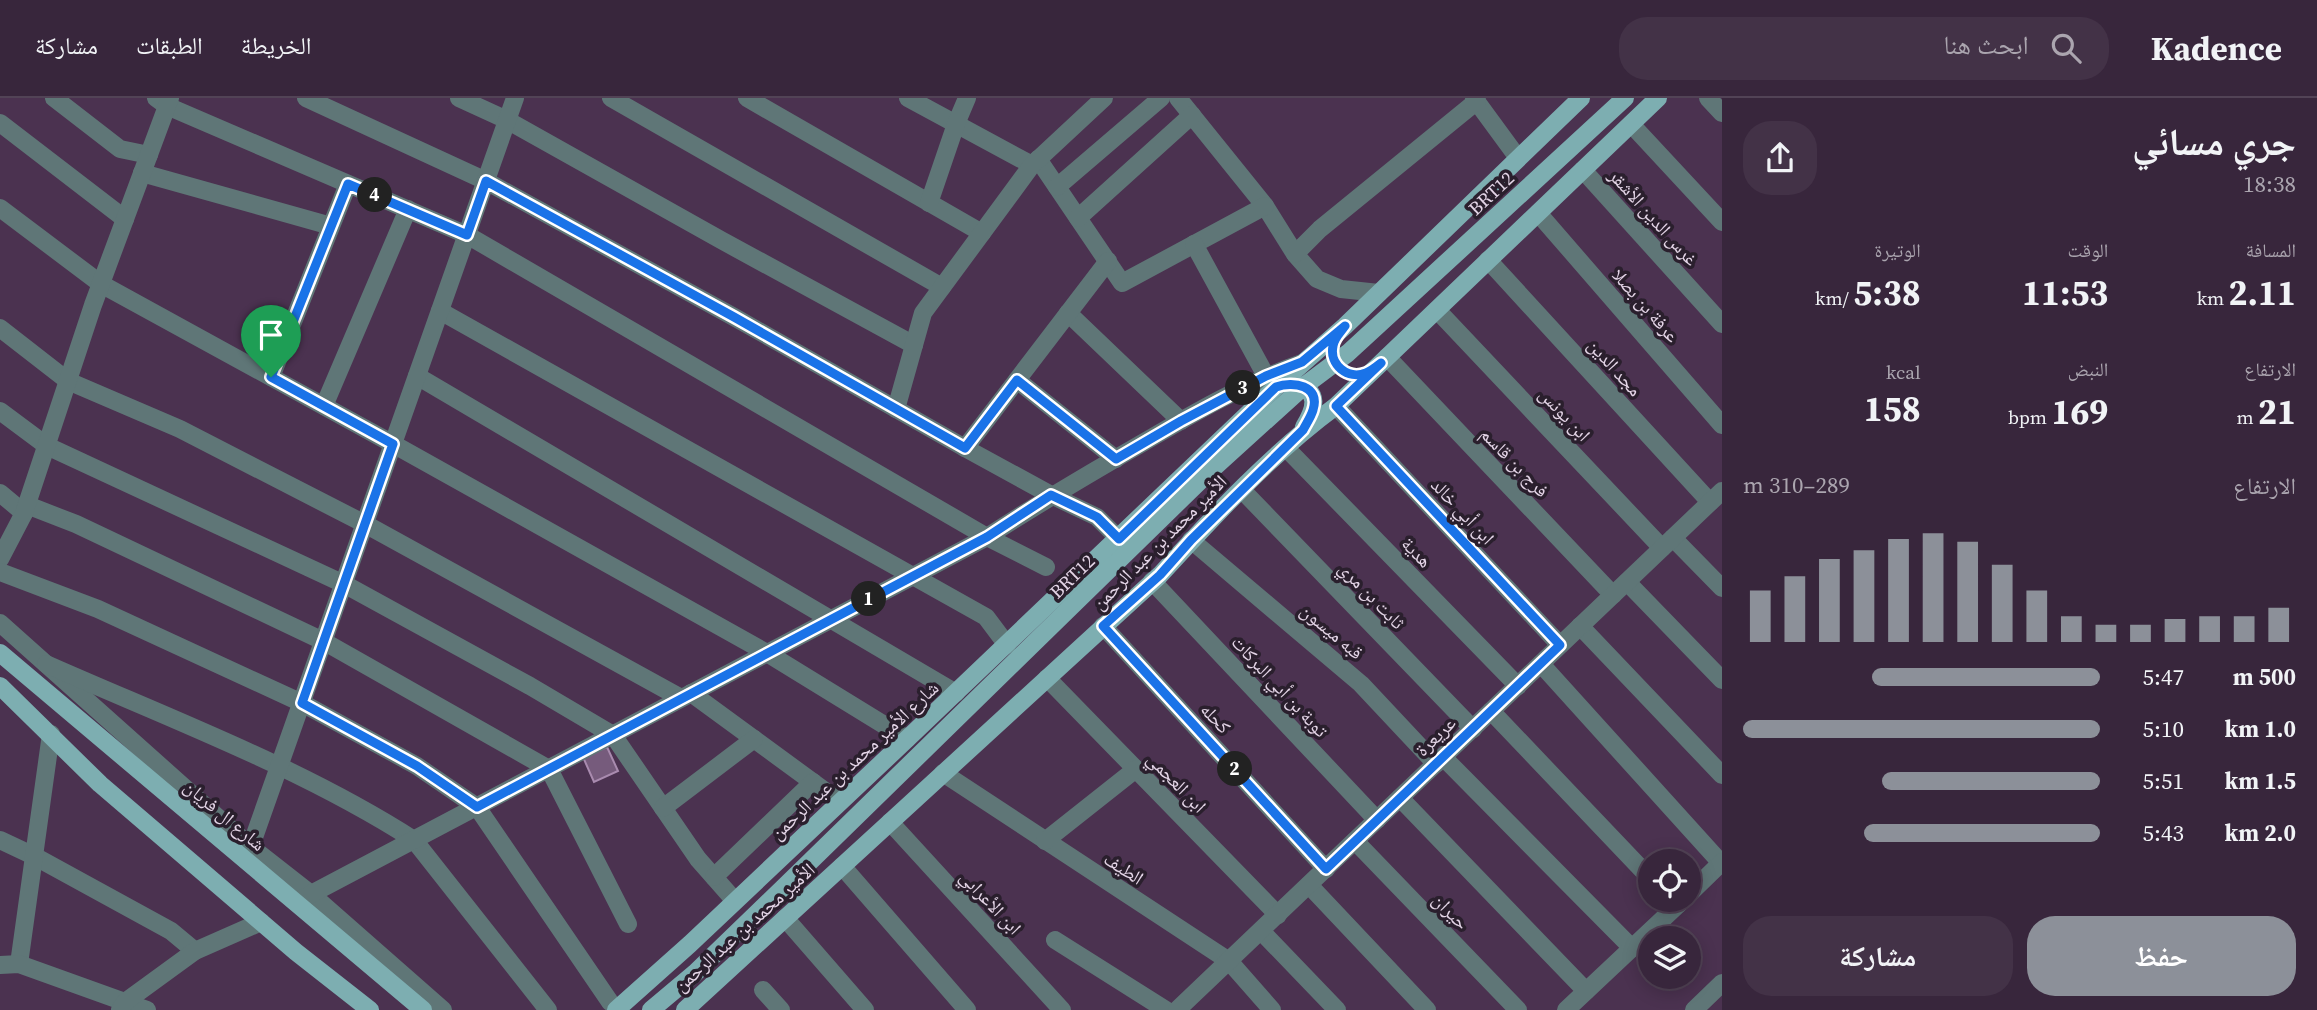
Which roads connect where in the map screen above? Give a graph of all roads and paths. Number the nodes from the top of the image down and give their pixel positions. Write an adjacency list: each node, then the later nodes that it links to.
1 (54, 98): 24 (street)
2 (306, 98): 29 (street)
3 (459, 98): 20 (street)
4 (515, 98): 20 (street)
5 (611, 98): 48 (street)
6 (747, 98): 32 (street)
7 (908, 98): 22 (street)
8 (967, 98): 22 (street)
9 (1104, 98): 26 (street)
10 (1161, 98): 31 (street)
11 (1178, 98): 19 (street)
12 (1581, 98): 25 (main road, الأمير محمد بن عبد الرحمن)
13 (1625, 98): 58 (main road, BRT12)
14 (1658, 98): 23 (main road, الأمير محمد بن عبد الرحمن)
15 (1708, 98): 18 (street)
16 (1475, 100): 25 (street); 44 (street)
17 (164, 101): 24 (street); 30 (street)
18 (1722, 113)
19 (1192, 115): 33 (street); 37 (street)
20 (507, 120): 29 (street); 56 (street)
21 (0, 123): 38 (street)
22 (956, 124): 26 (street); 32 (street)
23 (1631, 124): 27 (main road, الأمير محمد بن عبد الرحمن); 39 (street)
24 (149, 155): 28 (street)
25 (1518, 158): 49 (main road, الأمير محمد بن عبد الرحمن)
26 (1035, 162): 31 (street); 41 (street)
27 (1583, 170): 36 (main road, الأمير محمد بن عبد الرحمن); 53 (street, غرس الدين الأشقر)
28 (142, 173): 38 (street); 40 (street)
29 (486, 181): 42 (street); 67 (street)
30 (348, 184): 35 (street); 40 (street)
31 (1057, 187): 37 (street)
32 (929, 203): 41 (street)
33 (1265, 206): 43 (street); 44 (street)
34 (0, 208): 47 (street)
35 (408, 209): 42 (street); 65 (street)
36 (1538, 213): 45 (main road, الأمير محمد بن عبد الرحمن); 70 (street, عرفة بن بصلا)
37 (1078, 218): 46 (street)
38 (125, 219): 47 (street)
39 (1722, 222)
40 (331, 226): 60 (street)
41 (982, 233): 48 (street)
42 (467, 235): 51 (street); 83 (street)
43 (1194, 244): 46 (street); 63 (street)
44 (1295, 254): 49 (street)
45 (1489, 260): 50 (main road, الأمير محمد بن عبد الرحمن); 80 (street, مجد الدين)
46 (1108, 261): 52 (street)
47 (101, 284): 60 (street); 62 (street)
48 (942, 288): 56 (street)
49 (1379, 293): 54 (main road, الأمير محمد بن عبد الرحمن)
50 (1437, 310): 57 (main road, الأمير محمد بن عبد الرحمن); 86 (street, ابن يونس)
51 (440, 312): 59 (street); 90 (street)
52 (1068, 313): 61 (street); 69 (street)
53 (1722, 324)
54 (1345, 326): 58 (main road); 63 (main road, الأمير محمد بن عبد الرحمن)
55 (0, 328): 62 (street)
56 (914, 345): 67 (street)
57 (1384, 360): 58 (main road); 66 (main road, الأمير محمد بن عبد الرحمن); 95 (street, فرج بن قاسم)
58 (1336, 363): 64 (main road, BRT12)
59 (417, 376): 72 (street); 96 (street)
60 (271, 377): 65 (street)
61 (1017, 380): 74 (street); 76 (street)
62 (68, 381): 73 (street); 82 (street)
63 (1271, 381): 64 (main road); 69 (street); 84 (main road, الأمير محمد بن عبد الرحمن)
64 (1304, 386): 71 (main road); 170 (main road, BRT12)
65 (324, 406): 72 (street)
66 (1336, 406): 71 (main road, الأمير محمد بن عبد الرحمن); 102 (street, ابن أبي خالد)
67 (896, 409): 74 (street)
68 (0, 411): 73 (street)
69 (1181, 421): 76 (street)
70 (1722, 425)
71 (1303, 430): 75 (main road, الأمير محمد بن عبد الرحمن)
72 (393, 444): 82 (street); 104 (street)
73 (47, 446): 81 (street); 93 (street)
74 (965, 448): 79 (street)
75 (1286, 448): 77 (main road, الأمير محمد بن عبد الرحمن); 110 (street, هدية)
76 (1116, 459): 79 (street)
77 (1242, 490): 85 (main road, الأمير محمد بن عبد الرحمن); 115 (street, ثابت بن مري)
78 (0, 494): 81 (street)
79 (1051, 495): 83 (street); 84 (street)
80 (1718, 497): 86 (street, عريعرة)
81 (26, 509): 87 (street); 100 (street)
82 (365, 524): 93 (street); 112 (street)
83 (987, 537): 88 (street); 90 (street)
84 (1119, 539): 101 (main road, شارع الأمير محمد بن عبد الرحمن)
85 (1191, 540): 91 (main road, الأمير محمد بن عبد الرحمن); 120 (street, قبه ميسون)
86 (1668, 543): 92 (street, عريعرة); 94 (street, ابن يونس)
87 (1, 555)
88 (1046, 567)
89 (0, 572): 113 (street)
90 (912, 576): 96 (street); 101 (street)
91 (1152, 581): 98 (main road, الأمير محمد بن عبد الرحمن); 131 (street, توبة بن أبي البركات)
92 (1627, 582): 95 (street, عريعرة); 108 (street)
93 (344, 584): 100 (street); 117 (street)
94 (1722, 588)
95 (1613, 595): 99 (street, عريعرة)
96 (832, 619): 104 (street); 111 (street)
97 (1, 622): 105 (street)
98 (1103, 626): 107 (main road, الأمير محمد بن عبد الرحمن); 142 (street, كحله)
99 (1580, 626): 102 (street, عريعرة); 125 (street)
100 (323, 641): 113 (street); 122 (street)
101 (1007, 645): 111 (main road, شارع الأمير محمد بن عبد الرحمن)
102 (1560, 645): 106 (street, عريعرة)
103 (0, 653): 137 (main road, شارع ال فريان)
104 (768, 653): 112 (street); 119 (street)
105 (46, 664): 121 (street); 137 (street)
106 (1541, 664): 110 (street, عريعرة); 139 (street)
107 (1047, 678): 123 (street, ابن العجمي); 124 (main road, الأمير محمد بن عبد الرحمن)
108 (1722, 680)
109 (0, 686): 116 (main road)
110 (1518, 686): 114 (street, عريعرة)
111 (956, 693): 119 (main road, شارع الأمير محمد بن عبد الرحمن)
112 (686, 696): 117 (street); 118 (street)
113 (302, 703): 121 (street); 129 (street)
114 (1491, 711): 115 (street, عريعرة); 140 (street)
115 (1473, 729): 120 (street, عريعرة)
116 (51, 734): 138 (street); 151 (main road)
117 (613, 734): 122 (street); 130 (street)
118 (754, 739): 126 (street); 130 (street)
119 (907, 739): 128 (main road, شارع الأمير محمد بن عبد الرحمن)
120 (1439, 761): 127 (street, عريعرة); 155 (street, قبه ميسون)
121 (279, 766): 134 (street); 137 (street)
122 (549, 769): 129 (street); 152 (street)
123 (1136, 769): 135 (street); 149 (street, ابن العجمي)
124 (943, 773): 132 (main road, الأمير محمد بن عبد الرحمن); 135 (street, الطيف)
125 (1722, 775)
126 (813, 782): 128 (street); 143 (street)
127 (1400, 798): 131 (street, عريعرة); 162 (street)
128 (840, 802): 147 (main road, شارع الأمير محمد بن عبد الرحمن)
129 (477, 807): 134 (street); 164 (street)
130 (663, 808): 143 (street)
131 (1377, 820): 136 (street, عريعرة)
132 (890, 822): 141 (main road, الأمير محمد بن عبد الرحمن); 175 (street, ابن الأعرابي)
133 (0, 840): 138 (street)
134 (414, 840): 146 (street); 169 (street)
135 (1045, 841): 157 (street, الطيف)
136 (1355, 841): 142 (street, عريعرة); 181 (street, حيران)
137 (248, 853): 146 (main road, شارع ال فريان)
138 (34, 856): 156 (street); 158 (street)
139 (1722, 863): 144 (street)
140 (1638, 864)
141 (842, 866): 150 (main road, الأمير محمد بن عبد الرحمن); 174 (street)
142 (1326, 869): 145 (street, عريعرة)
143 (714, 877): 147 (street)
144 (1701, 882)
145 (1309, 885): 149 (street, عريعرة); 180 (street)
146 (303, 898): 167 (main road, شارع ال فريان); 168 (street)
147 (735, 901): 164 (main road, شارع الأمير محمد بن عبد الرحمن)
148 (1668, 912): 155 (street)
149 (1278, 915): 153 (street, عريعرة)
150 (785, 918): 171 (main road, الأمير محمد بن عبد الرحمن); 173 (street)
151 (261, 922): 156 (street); 166 (main road)
152 (628, 924)
153 (1261, 931): 157 (street, عريعرة); 179 (street)
154 (1055, 940): 176 (street)
155 (1632, 947): 162 (street)
156 (195, 951): 163 (street)
157 (1229, 961): 177 (street, عريعرة); 178 (street, الطيف)
158 (19, 964): 159 (street); 163 (street)
159 (0, 965)
160 (1722, 983): 183 (street)
161 (763, 990): 172 (street)
162 (1586, 991): 182 (street)
163 (122, 1006): 165 (street)
164 (608, 1007)
165 (147, 1010)
166 (370, 1010)
167 (423, 1010)
168 (443, 1010)
169 (548, 1010)
170 (651, 1010)
171 (685, 1010)
172 (781, 1010)
173 (865, 1010)
174 (967, 1010)
175 (1062, 1010)
176 (1166, 1010)
177 (1177, 1010)
178 (1272, 1010)
179 (1337, 1010)
180 (1427, 1010)
181 (1517, 1010)
182 (1566, 1010)
183 (1694, 1010)

